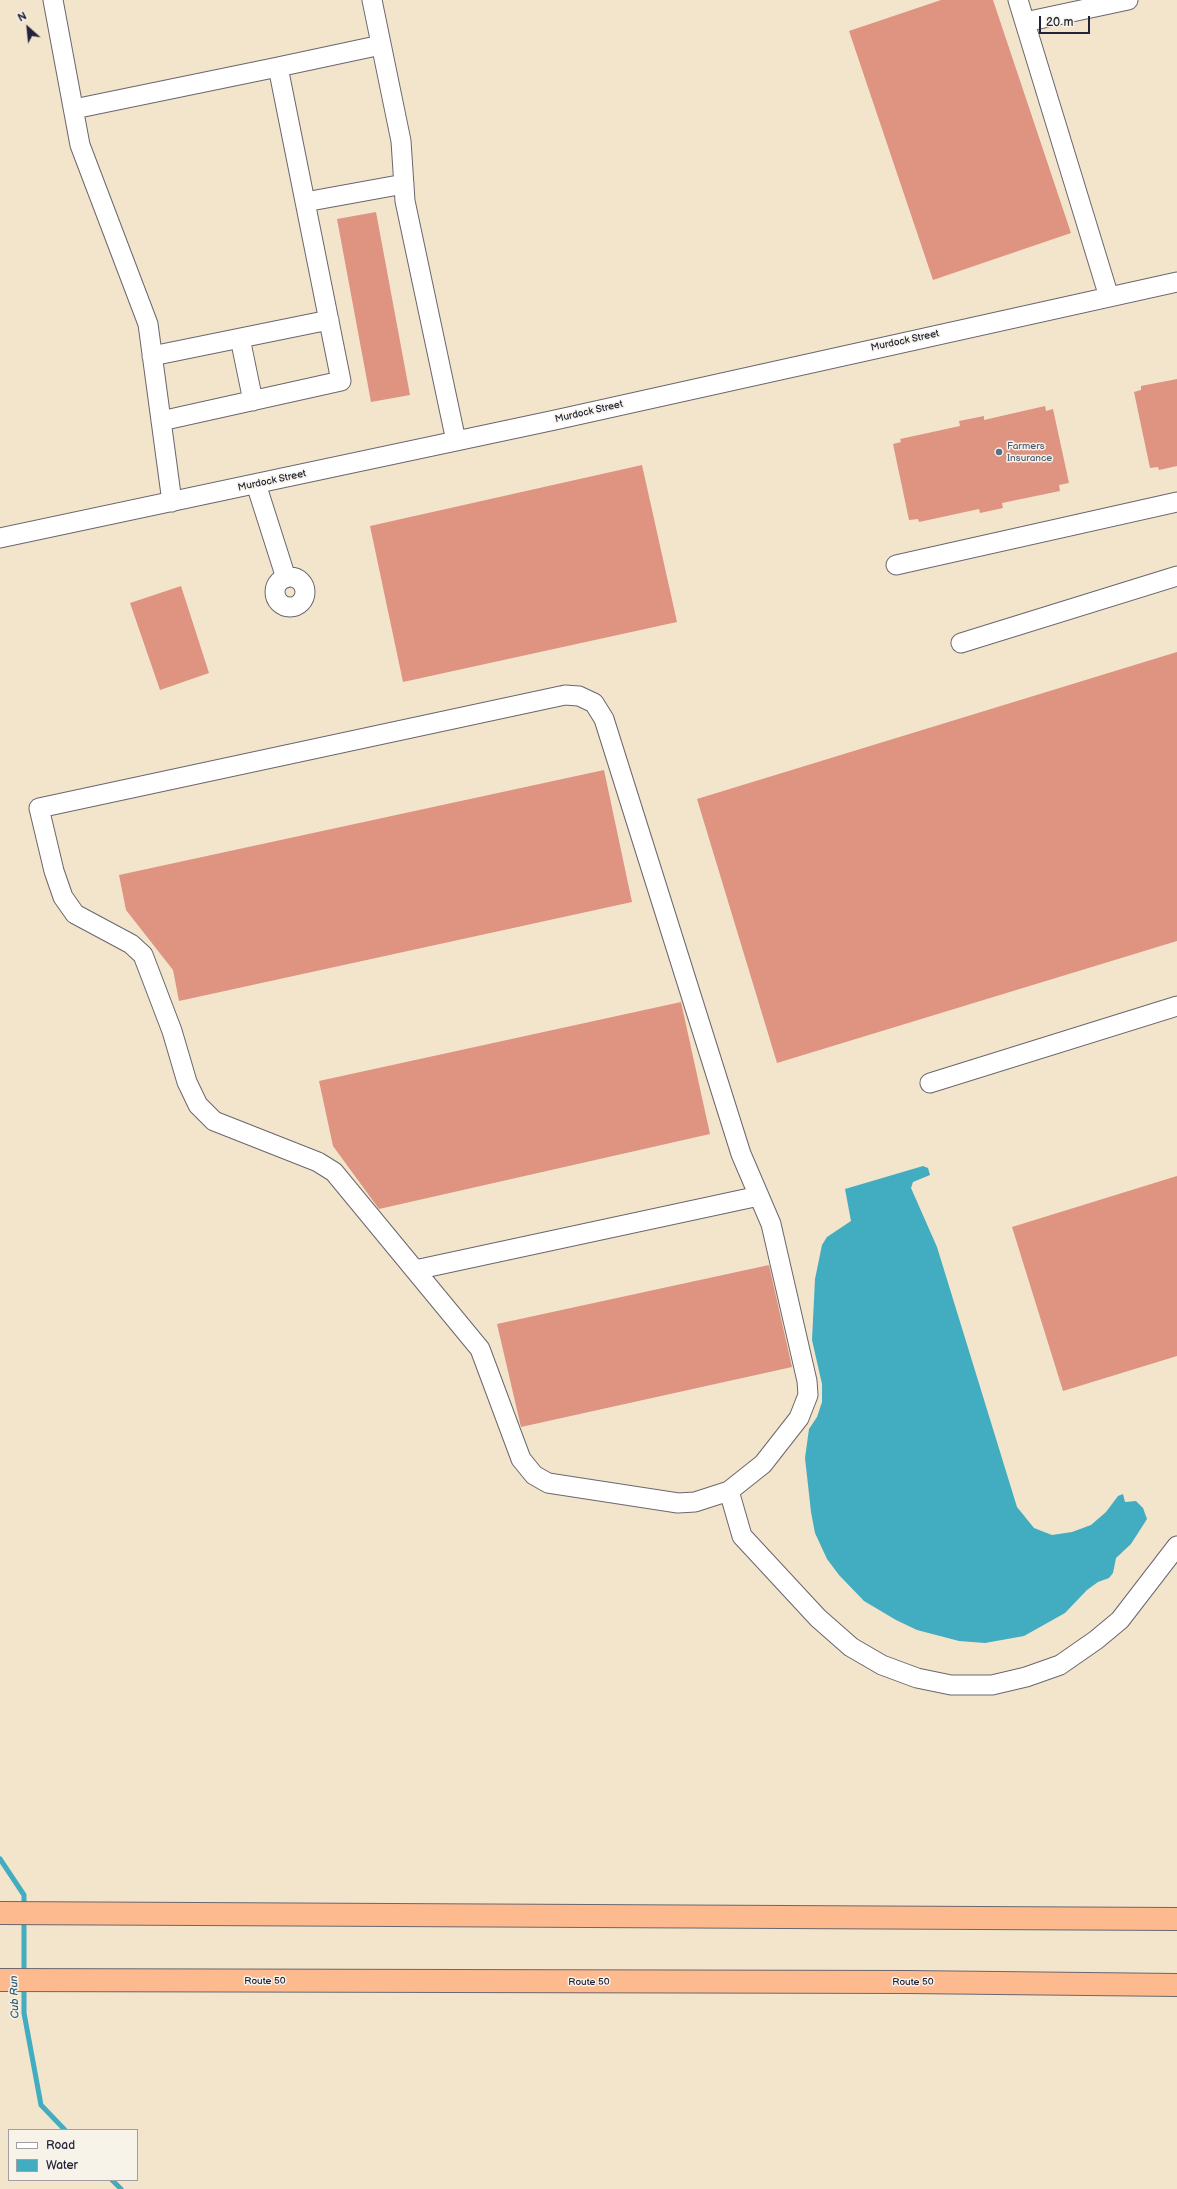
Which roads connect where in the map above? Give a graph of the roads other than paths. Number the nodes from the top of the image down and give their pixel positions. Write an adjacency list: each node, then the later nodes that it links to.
1 (53, 0): 9 (street)
2 (372, 0): 7 (street)
3 (1018, 0): 6 (street)
4 (1128, 0): 5 (street)
5 (1096, 3): 6 (street)
6 (1025, 22): 13 (street)
7 (381, 45): 8 (street); 10 (street)
8 (278, 67): 9 (street); 11 (street)
9 (74, 109): 16 (street)
10 (404, 184): 11 (street); 19 (street)
11 (305, 202): 14 (street)
12 (1177, 282): 13 (street, Murdock Street)
13 (1109, 297): 19 (street, Murdock Street)
14 (329, 320): 15 (street); 17 (street)
15 (240, 338): 16 (street); 17 (street)
16 (152, 356): 18 (street)
17 (253, 401): 18 (street)
18 (161, 421): 21 (street)
19 (456, 441): 20 (street, Murdock Street)
20 (256, 484): 21 (street, Murdock Street); 26 (street)
21 (172, 502): 23 (street, Murdock Street)
22 (1177, 502): 24 (street)
23 (0, 538)
24 (896, 565)
25 (1177, 576): 27 (street)
26 (286, 578)
27 (961, 644)
28 (1177, 1006): 29 (street)
29 (930, 1083)
30 (759, 1196): 31 (street); 31 (street); 32 (street)
31 (415, 1270): 32 (street)
32 (729, 1491): 33 (street)
33 (1177, 1546)
34 (0, 1913): 35 (highway)
35 (1177, 1919)
36 (0, 1980): 37 (highway, Route 50)
37 (1177, 1984)

